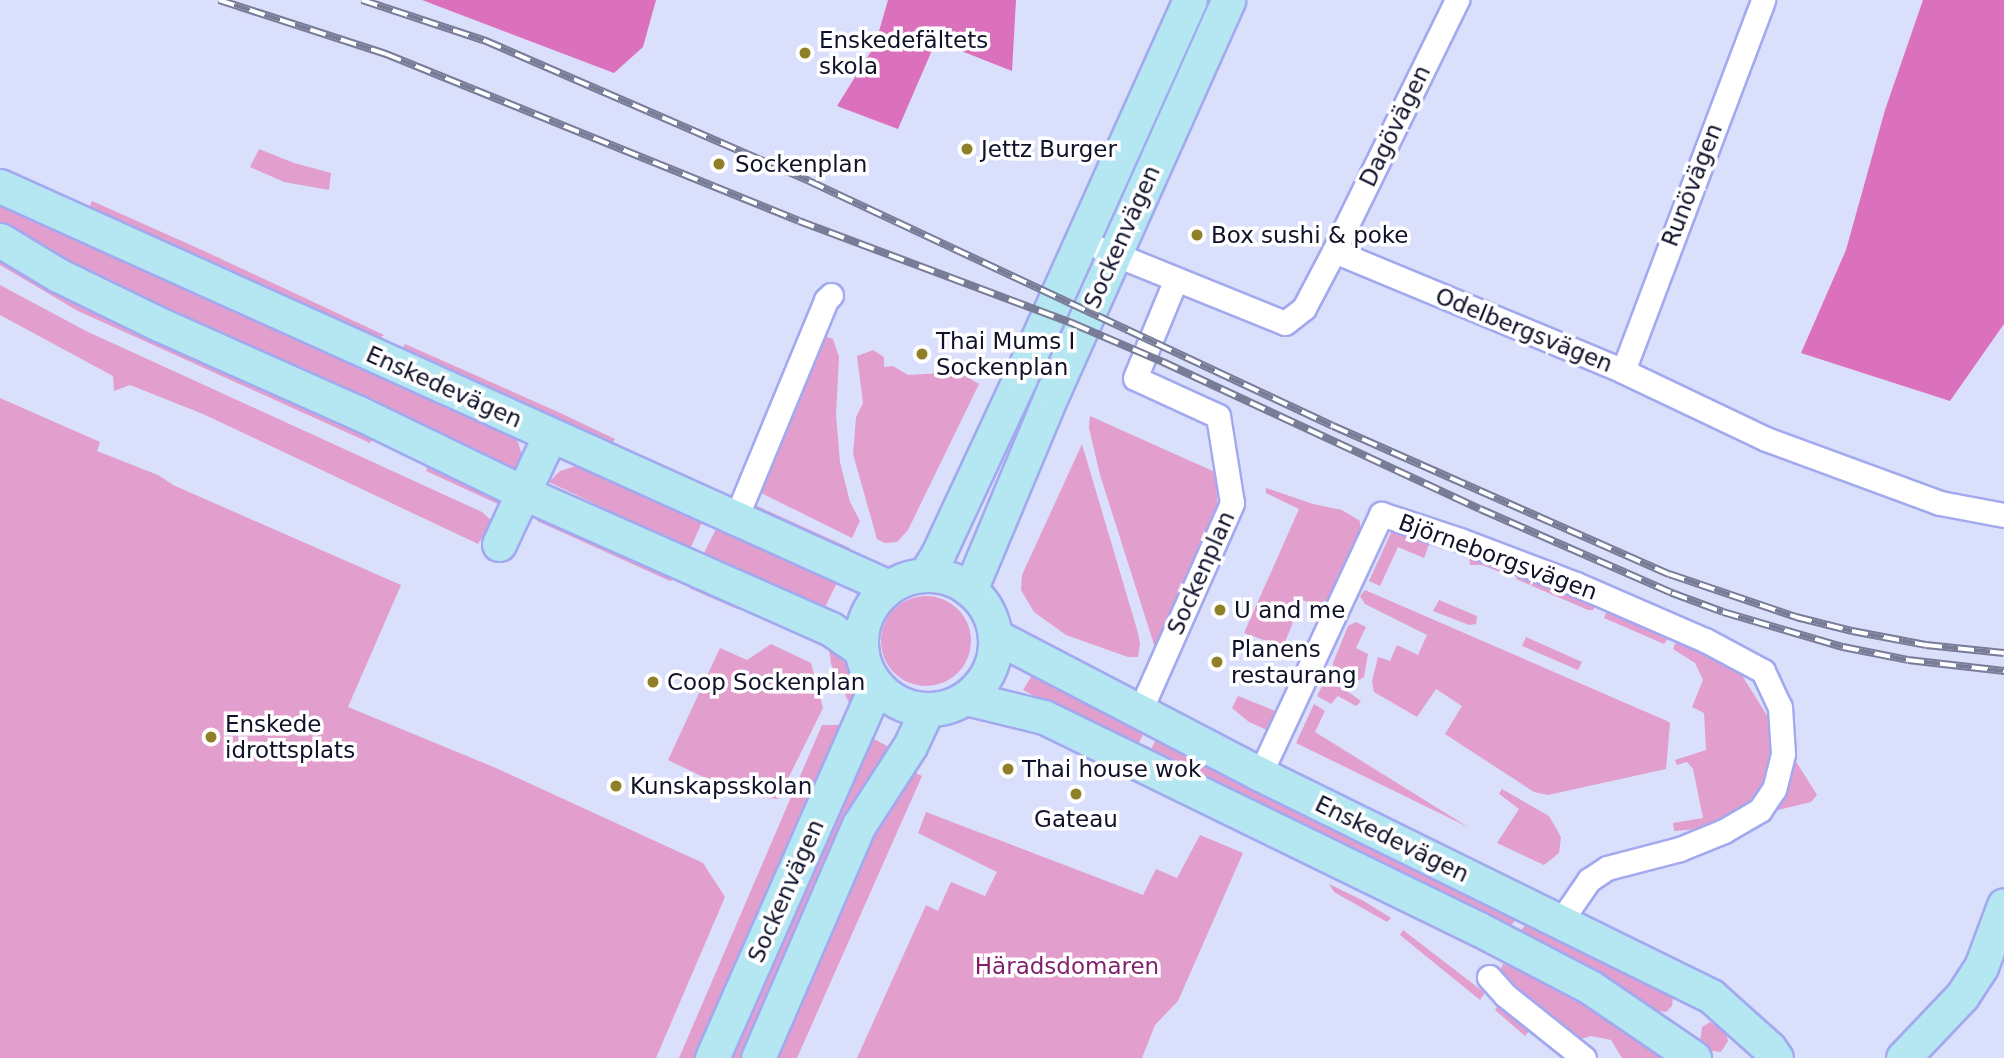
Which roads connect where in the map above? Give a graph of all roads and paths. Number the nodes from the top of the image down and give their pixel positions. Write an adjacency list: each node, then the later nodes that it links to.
1 (1190, 0): 7 (street, Sockenvägen)
2 (1228, 0): 9 (street, Sockenvägen)
3 (1457, 0): 8 (street, Dagövägen)
4 (1763, 0): 12 (street, Runövägen)
5 (0, 186): 13 (street, Enskedevägen)
6 (0, 240): 14 (street)
7 (1080, 240): 9 (street); 18 (street, Sockenvägen)
8 (1334, 251): 10 (street); 12 (street, Odelbergsvägen)
9 (1114, 254): 10 (street); 20 (street, Sockenvägen)
10 (1176, 279): 26 (street, Sockenplan)
11 (831, 295): 16 (street)
12 (1623, 371): 15 (street, Odelbergsvägen)
13 (550, 435): 14 (street); 16 (street, Enskedevägen)
14 (524, 494): 17 (street); 22 (street)
15 (2004, 515)
16 (735, 520): 19 (street, Enskedevägen)
17 (499, 544)
18 (925, 575): 19 (street); 20 (street)
19 (889, 587): 22 (street)
20 (970, 590): 21 (street)
21 (995, 636): 24 (street); 26 (street, Enskedevägen)
22 (861, 650): 23 (street)
23 (876, 686): 25 (street); 31 (street, Sockenvägen)
24 (966, 698): 25 (street); 34 (street, Enskedevägen)
25 (927, 710): 32 (street, Sockenvägen)
26 (1139, 713): 27 (street, Enskedevägen)
27 (1261, 774): 29 (street, Enskedevägen); 29 (street, Björneborgsvägen)
28 (2004, 905): 36 (street)
29 (1560, 922): 35 (street, Enskedevägen)
30 (1489, 977): 33 (street)
31 (712, 1058)
32 (758, 1058)
33 (1584, 1058)
34 (1694, 1058)
35 (1776, 1058)
36 (1903, 1058)

